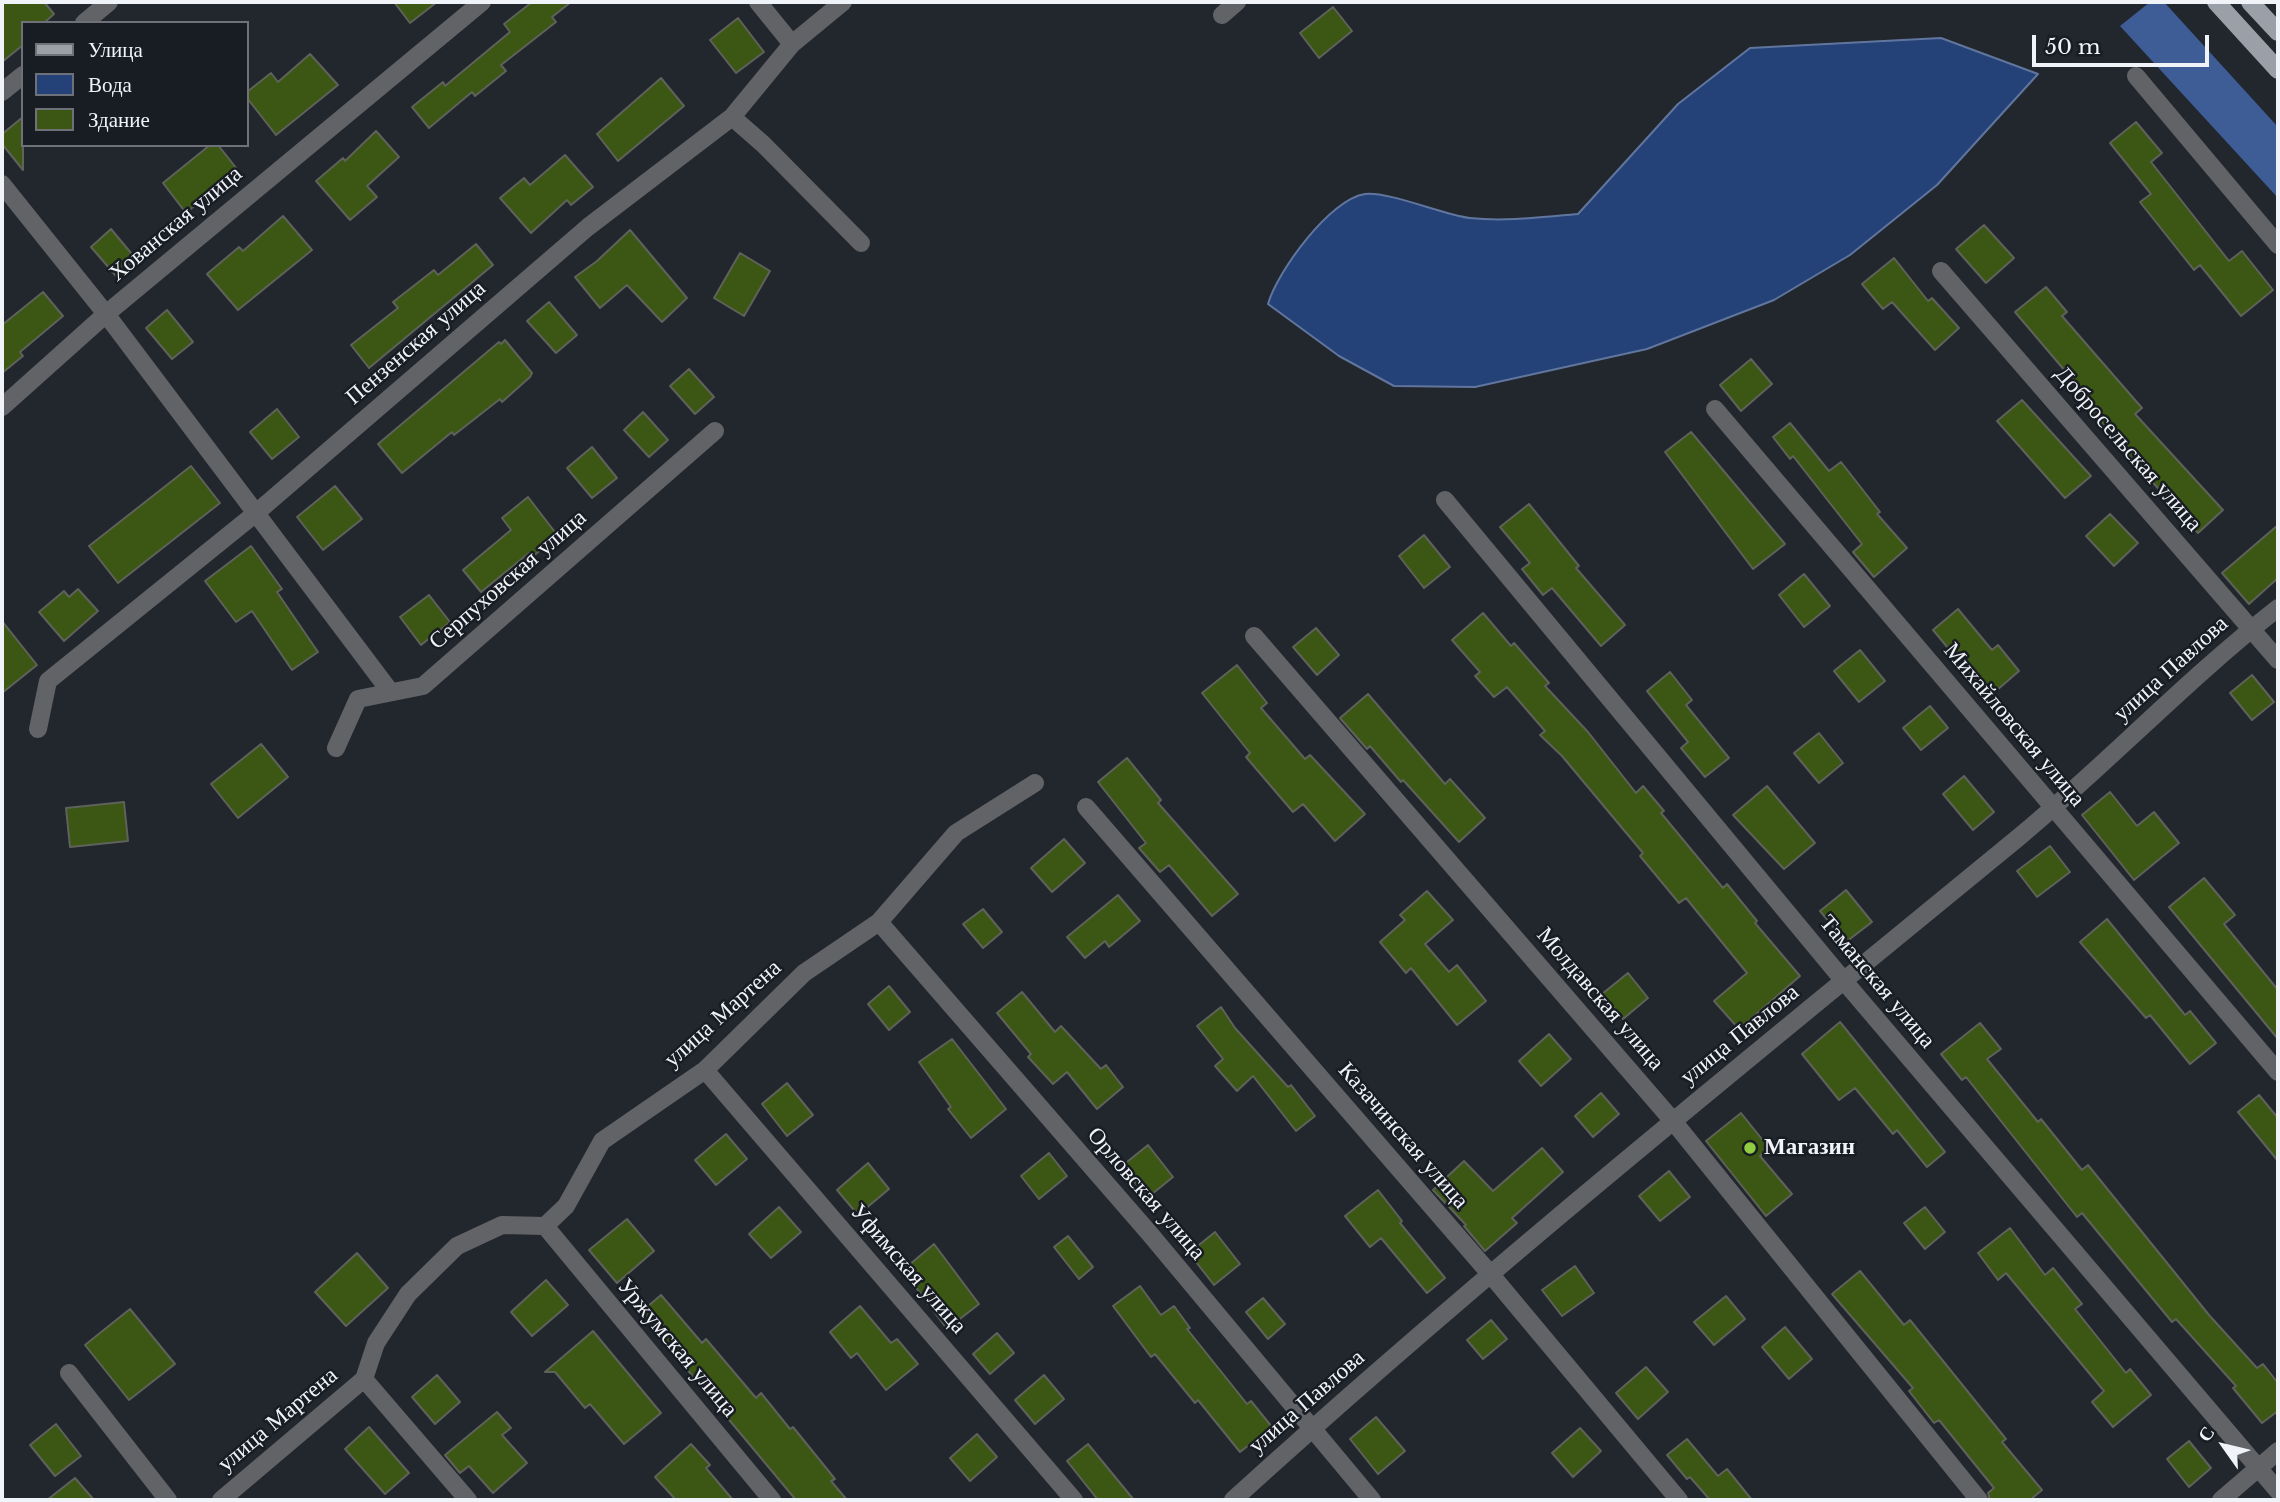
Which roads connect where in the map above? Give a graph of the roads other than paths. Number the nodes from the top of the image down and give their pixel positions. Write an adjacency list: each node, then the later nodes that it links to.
1 (109, 2): 9 (street)
2 (482, 2): 21 (street, Хованская улица)
3 (758, 2): 11 (street)
4 (843, 2): 11 (street, Пензенская улица)
5 (1237, 2): 8 (street)
6 (2216, 2): 12 (main road)
7 (2250, 2): 10 (main road)
8 (1222, 15)
9 (86, 21)
10 (2278, 32)
11 (792, 44): 16 (street, Пензенская улица)
12 (2278, 70)
13 (2136, 76): 19 (street)
14 (21, 77): 15 (street)
15 (2, 92)
16 (732, 117): 18 (street); 26 (street, Пензенская улица)
17 (2, 184): 21 (street)
18 (860, 243)
19 (2278, 245)
20 (1941, 271): 28 (street, Добросельская улица)
21 (106, 314): 22 (street, Хованская улица); 26 (street)
22 (2, 407)
23 (1715, 409): 36 (street, Михайловская улица)
24 (715, 431): 31 (street, Серпуховская улица)
25 (1445, 500): 38 (street, Таманская улица)
26 (256, 513): 31 (street); 32 (street, Пензенская улица)
27 (2278, 608): 28 (street, улица Павлова)
28 (2252, 629): 30 (street, Добросельская улица); 36 (street, улица Павлова)
29 (1254, 636): 41 (street, Молдавская улица)
30 (2278, 660)
31 (389, 690): 33 (street, Серпуховская улица)
32 (38, 729)
33 (336, 748)
34 (1035, 783): 37 (street, улица Мартена)
35 (1086, 807): 43 (street, Казачинская улица)
36 (2053, 809): 38 (street, улица Павлова); 40 (street, Михайловская улица)
37 (879, 922): 39 (street, улица Мартена); 46 (street, Орловская улица)
38 (1844, 981): 41 (street, улица Павлова); 48 (street, Таманская улица)
39 (705, 1070): 42 (street, улица Мартена); 54 (street, Уфимская улица)
40 (2278, 1072)
41 (1673, 1121): 43 (street, улица Павлова); 58 (street, Молдавская улица)
42 (545, 1226): 45 (street, улица Мартена); 53 (street, Уржумская улица)
43 (1492, 1276): 46 (street, улица Павлова); 57 (street, Казачинская улица)
44 (69, 1373): 50 (street)
45 (365, 1379): 51 (street, улица Мартена); 52 (street)
46 (1312, 1429): 55 (street, улица Павлова); 56 (street, Орловская улица)
47 (2278, 1451): 48 (street)
48 (2259, 1467): 49 (street, Таманская улица); 59 (street)
49 (2278, 1491)
50 (168, 1500)
51 (221, 1500)
52 (468, 1500)
53 (772, 1500)
54 (1074, 1500)
55 (1233, 1500)
56 (1372, 1500)
57 (1679, 1500)
58 (1979, 1500)
59 (2221, 1500)

